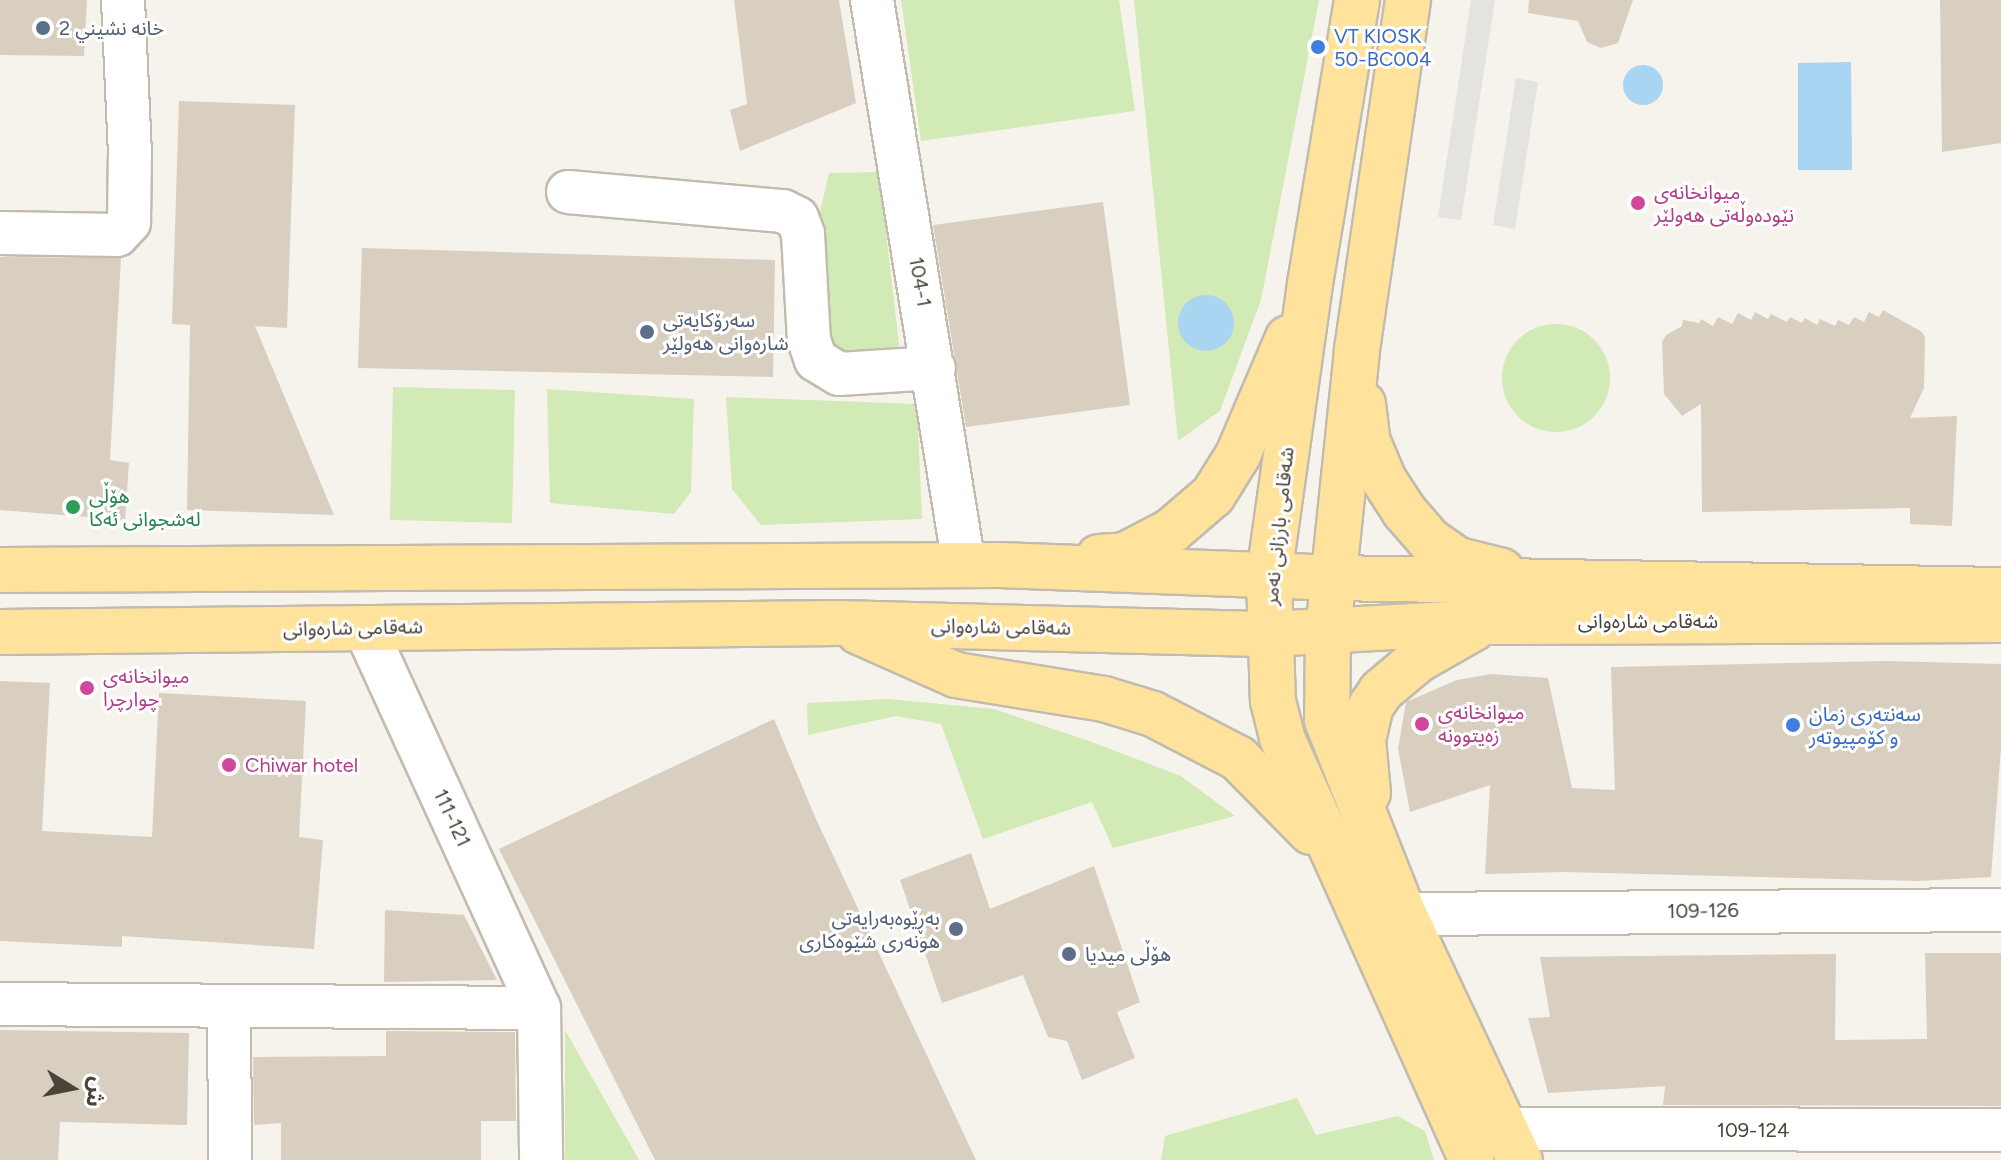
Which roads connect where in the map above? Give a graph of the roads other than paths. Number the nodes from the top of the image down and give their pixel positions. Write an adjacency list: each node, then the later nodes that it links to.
1 (123, 0): 6 (street)
2 (872, 0): 9 (street, 104-1)
3 (1357, 0): 7 (main road, شەقامی بارزانی نەمر)
4 (1408, 0): 8 (main road, شەقامی بارزانی نەمر)
5 (568, 192): 9 (street)
6 (0, 233)
7 (1310, 284): 10 (main road); 12 (main road, شەقامی بارزانی نەمر)
8 (1357, 351): 13 (main road, شەقامی بارزانی نەمر); 14 (main road)
9 (934, 368): 10 (street, 104-1)
10 (982, 565): 11 (main road, شەقامی شارەوانی); 12 (main road, شەقامی شارەوانی)
11 (0, 570)
12 (1269, 577): 13 (main road, شەقامی شارەوانی); 22 (main road, شەقامی بارزانی نەمر)
13 (1333, 578): 14 (main road, شەقامی شارەوانی); 20 (main road, شەقامی بارزانی نەمر)
14 (1551, 582): 15 (main road, شەقامی شارەوانی)
15 (2001, 590)
16 (2001, 620): 17 (main road, شەقامی شارەوانی)
17 (1486, 622): 20 (main road, شەقامی شارەوانی); 23 (main road)
18 (838, 623): 19 (main road, شەقامی شارەوانی); 22 (main road, شەقامی شارەوانی); 23 (main road)
19 (365, 628): 21 (main road, شەقامی شارەوانی); 28 (street, 111-121)
20 (1328, 631): 22 (main road, شەقامی شارەوانی); 23 (main road, شەقامی بارزانی نەمر)
21 (0, 632)
22 (1269, 634): 23 (main road, شەقامی بارزانی نەمر)
23 (1360, 859): 25 (main road, شەقامی بارزانی نەمر); 33 (main road, شەقامی بارزانی نەمر)
24 (2001, 910): 25 (street, 109-126)
25 (1404, 914): 30 (main road, شەقامی بارزانی نەمر)
26 (0, 1004): 27 (street)
27 (229, 1006): 28 (street); 31 (street)
28 (539, 1008): 32 (street)
29 (2001, 1130): 30 (street, 109-124)
30 (1512, 1144)
31 (230, 1160)
32 (541, 1160)
33 (1472, 1160)

